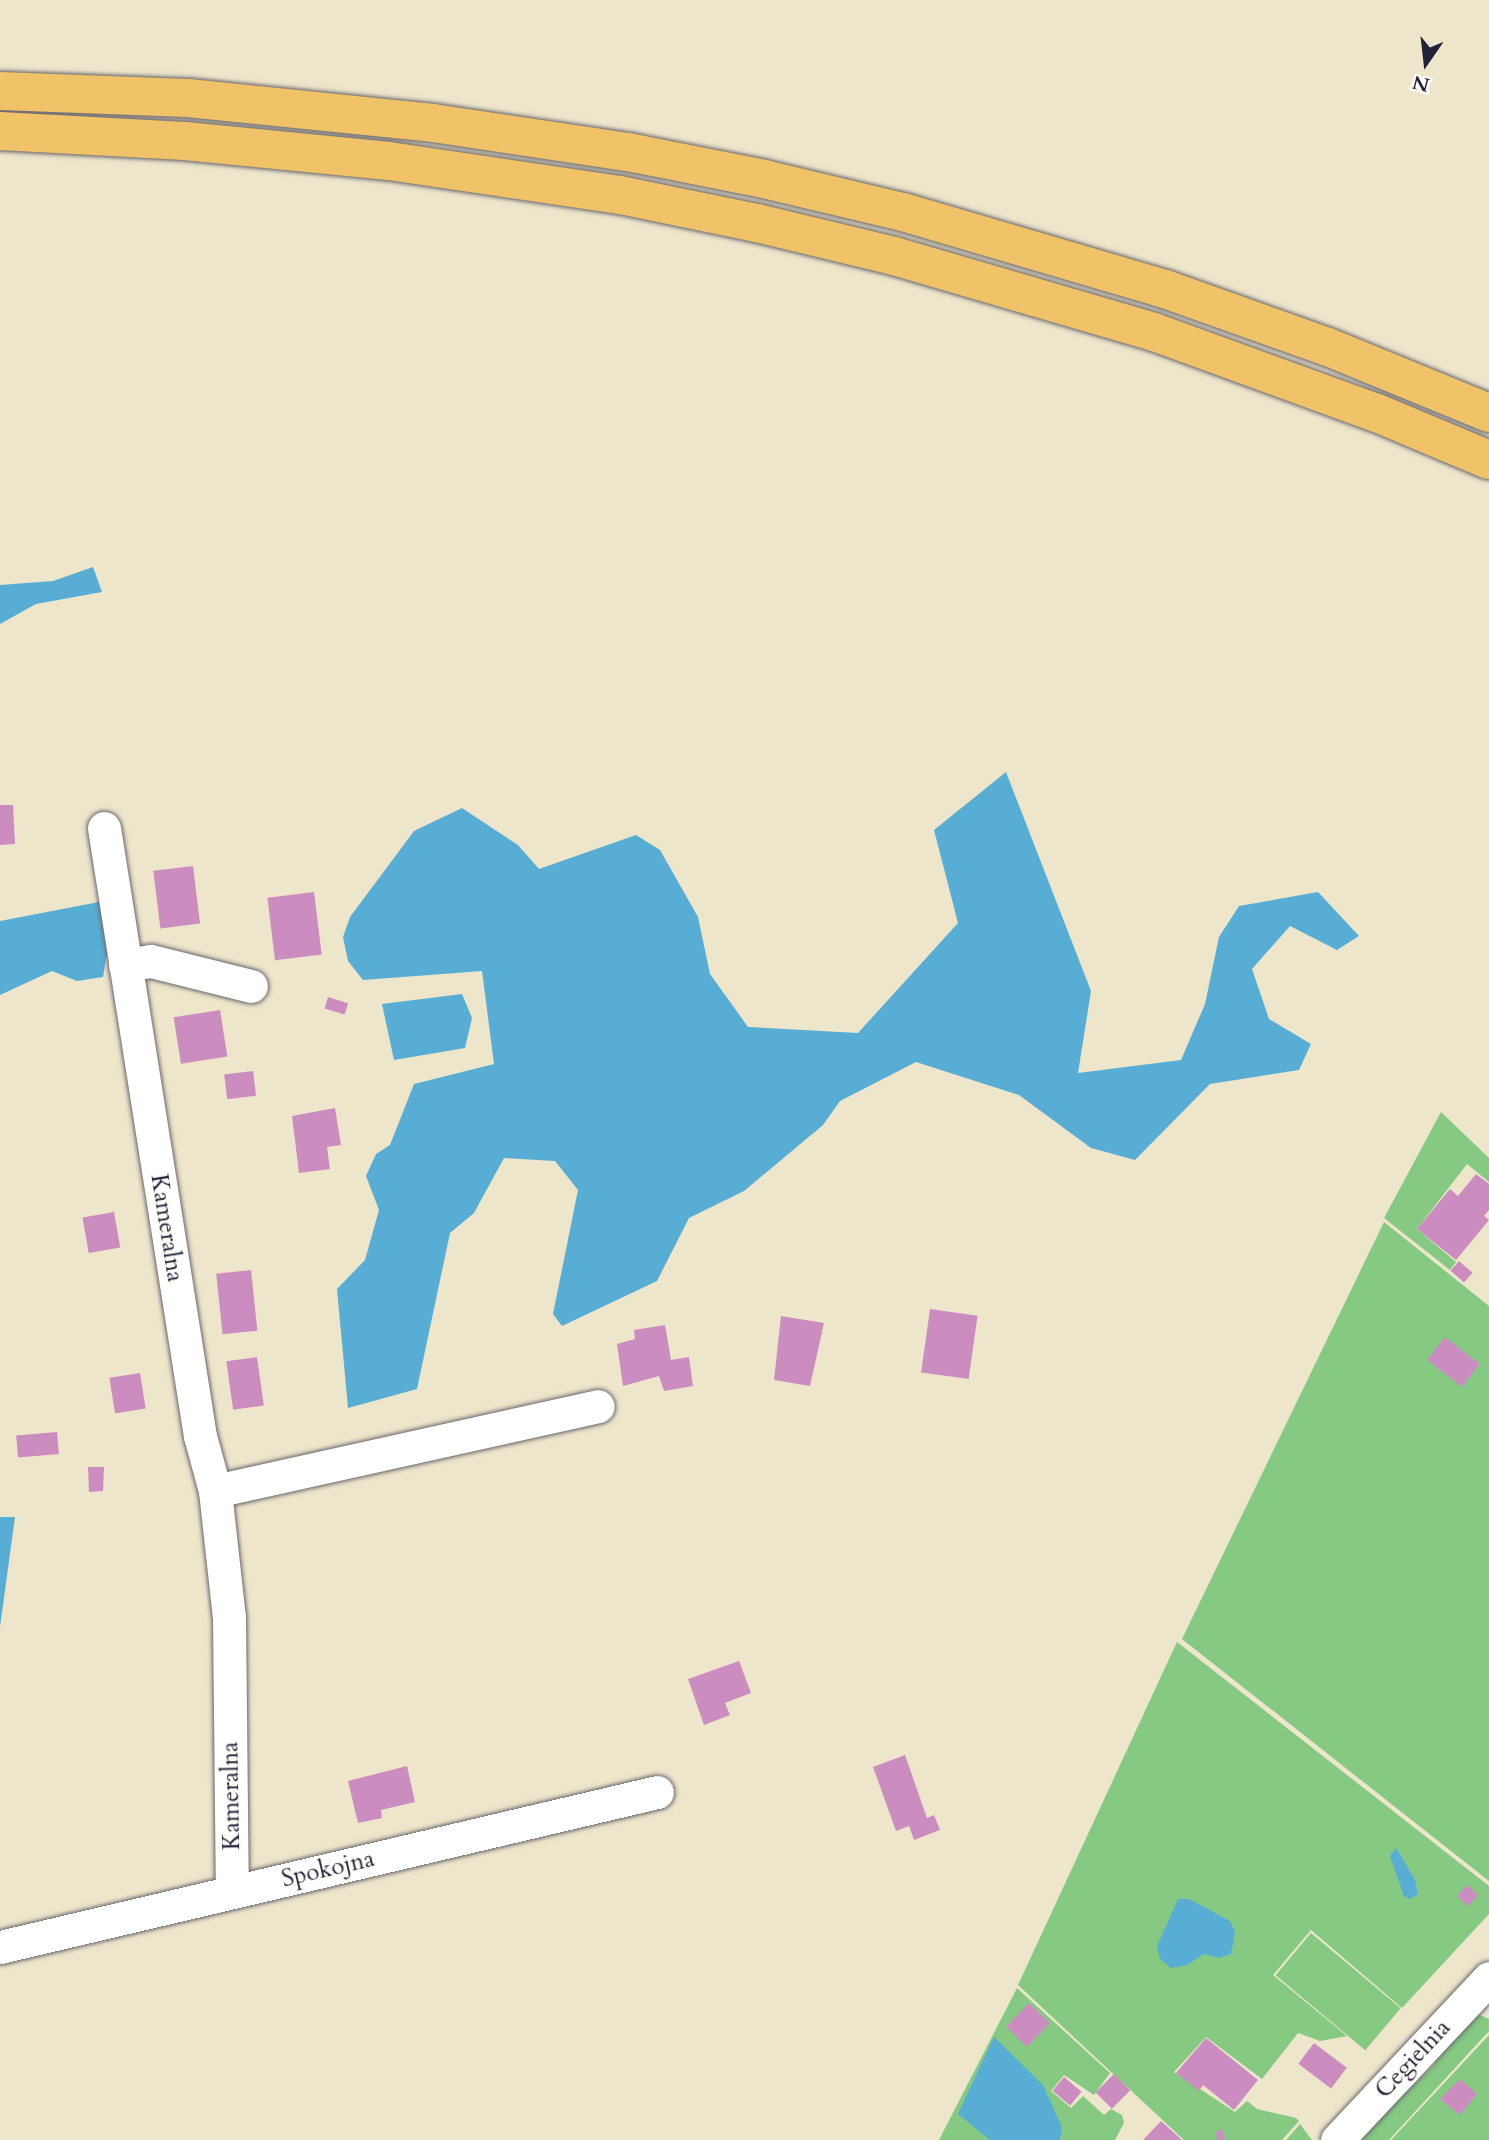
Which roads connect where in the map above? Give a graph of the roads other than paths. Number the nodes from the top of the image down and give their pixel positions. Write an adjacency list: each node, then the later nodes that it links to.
1 (0, 91): 3 (main road)
2 (0, 131): 4 (main road)
3 (1489, 412)
4 (1489, 460)
5 (104, 828): 6 (street, Kameralna)
6 (125, 965): 7 (street); 9 (street, Kameralna)
7 (251, 986)
8 (598, 1406): 9 (street)
9 (215, 1490): 11 (street, Kameralna)
10 (657, 1792): 11 (street, Spokojna)
11 (232, 1891): 12 (street, Spokojna)
12 (0, 1947)
13 (1489, 1978): 14 (street, Cegielnia)
14 (1337, 2140)

